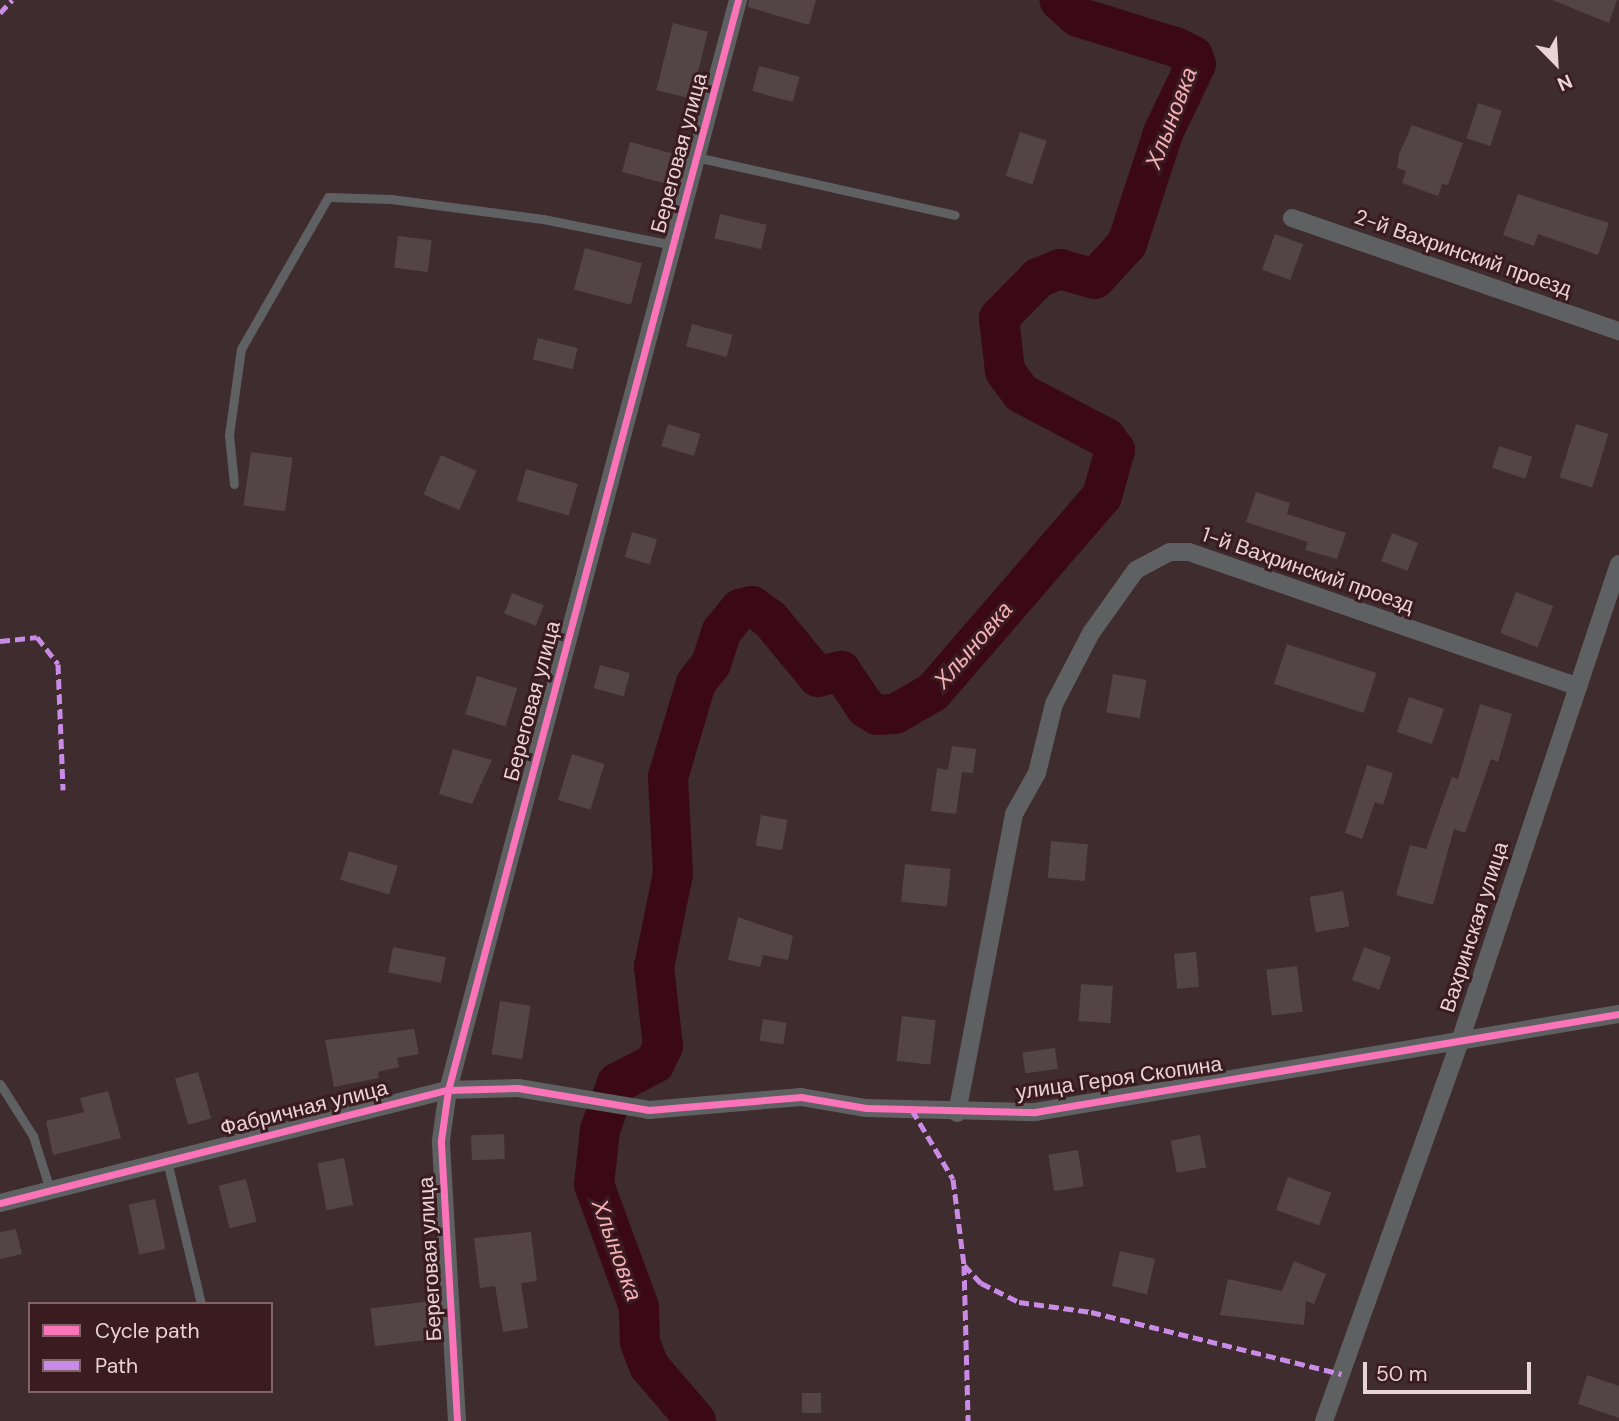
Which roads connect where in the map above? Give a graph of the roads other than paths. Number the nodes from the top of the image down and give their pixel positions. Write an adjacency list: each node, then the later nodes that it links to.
1 (738, 0): 2 (street, Береговая улица)
2 (696, 158): 3 (lane); 5 (street, Береговая улица)
3 (955, 215)
4 (1292, 218): 6 (street, 2-й Вахринский проезд)
5 (673, 245): 7 (lane); 13 (street, Береговая улица)
6 (1619, 331)
7 (234, 484)
8 (1619, 564): 9 (street, Вахринская улица)
9 (1578, 687): 11 (street, Вахринская улица); 15 (street, 1-й Вахринский проезд)
10 (1619, 1014): 11 (street, улица Героя Скопина)
11 (1459, 1044): 15 (street, улица Героя Скопина); 21 (street, Вахринская улица)
12 (0, 1084): 17 (lane)
13 (448, 1090): 14 (street, Фабричная улица); 16 (street, Фабричная улица); 20 (street, Береговая улица)
14 (621, 1106): 15 (street, улица Героя Скопина)
15 (957, 1113)
16 (167, 1161): 17 (street, Фабричная улица); 19 (lane)
17 (50, 1190): 18 (street, Фабричная улица)
18 (0, 1203)
19 (201, 1302)
20 (457, 1421)
21 (1324, 1421)

